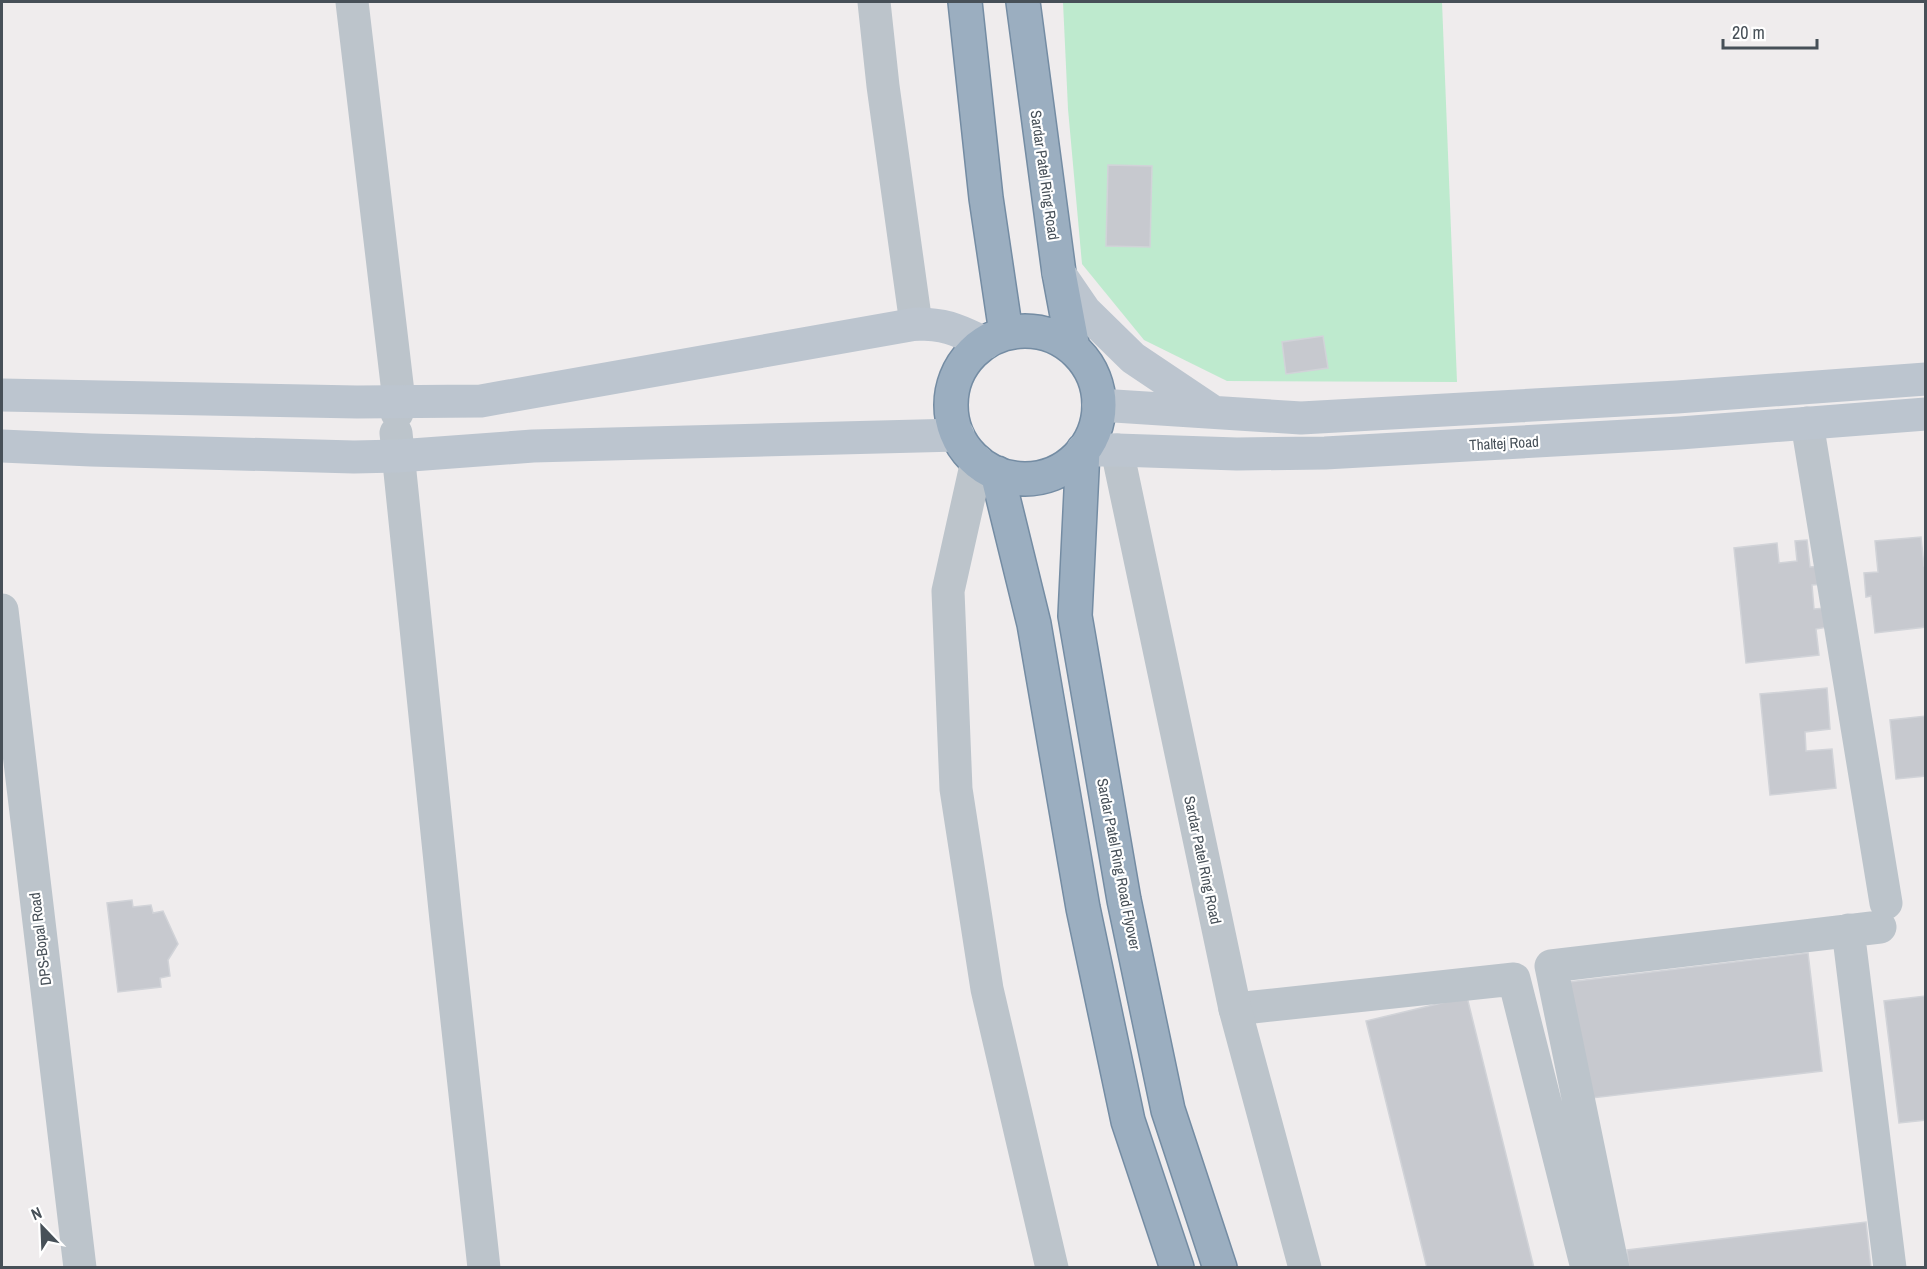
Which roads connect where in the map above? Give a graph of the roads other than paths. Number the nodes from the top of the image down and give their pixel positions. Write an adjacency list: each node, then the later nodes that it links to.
1 (352, 2): 15 (street)
2 (874, 2): 6 (street)
3 (965, 2): 7 (highway)
4 (1023, 2): 5 (highway, Sardar Patel Ring Road)
5 (1059, 273): 8 (highway, Sardar Patel Ring Road); 12 (main road)
6 (916, 324): 7 (main road); 15 (main road)
7 (995, 338): 8 (highway); 16 (highway)
8 (1073, 348): 11 (highway)
9 (1926, 379): 12 (main road)
10 (2, 395): 15 (main road)
11 (1099, 405): 12 (main road); 18 (highway)
12 (1213, 412)
13 (1926, 414): 14 (main road, Thaltej Road)
14 (1807, 423): 19 (main road, Thaltej Road); 22 (street)
15 (397, 426): 16 (main road); 17 (main road); 25 (street)
16 (958, 435): 20 (highway)
17 (2, 446)
18 (1083, 450): 19 (main road, Thaltej Road); 20 (highway); 28 (highway, Sardar Patel Ring Road Flyover)
19 (1117, 450): 23 (street, Sardar Patel Ring Road)
20 (987, 467): 26 (street); 27 (highway)
21 (2, 610): 24 (street, DPS-Bopal Road)
22 (1871, 920): 31 (street); 32 (street)
23 (1235, 1009): 29 (street, Sardar Patel Ring Road); 30 (street)
24 (80, 1268)
25 (484, 1268)
26 (1052, 1268)
27 (1177, 1268)
28 (1220, 1268)
29 (1305, 1268)
30 (1587, 1268)
31 (1613, 1268)
32 (1890, 1268)

